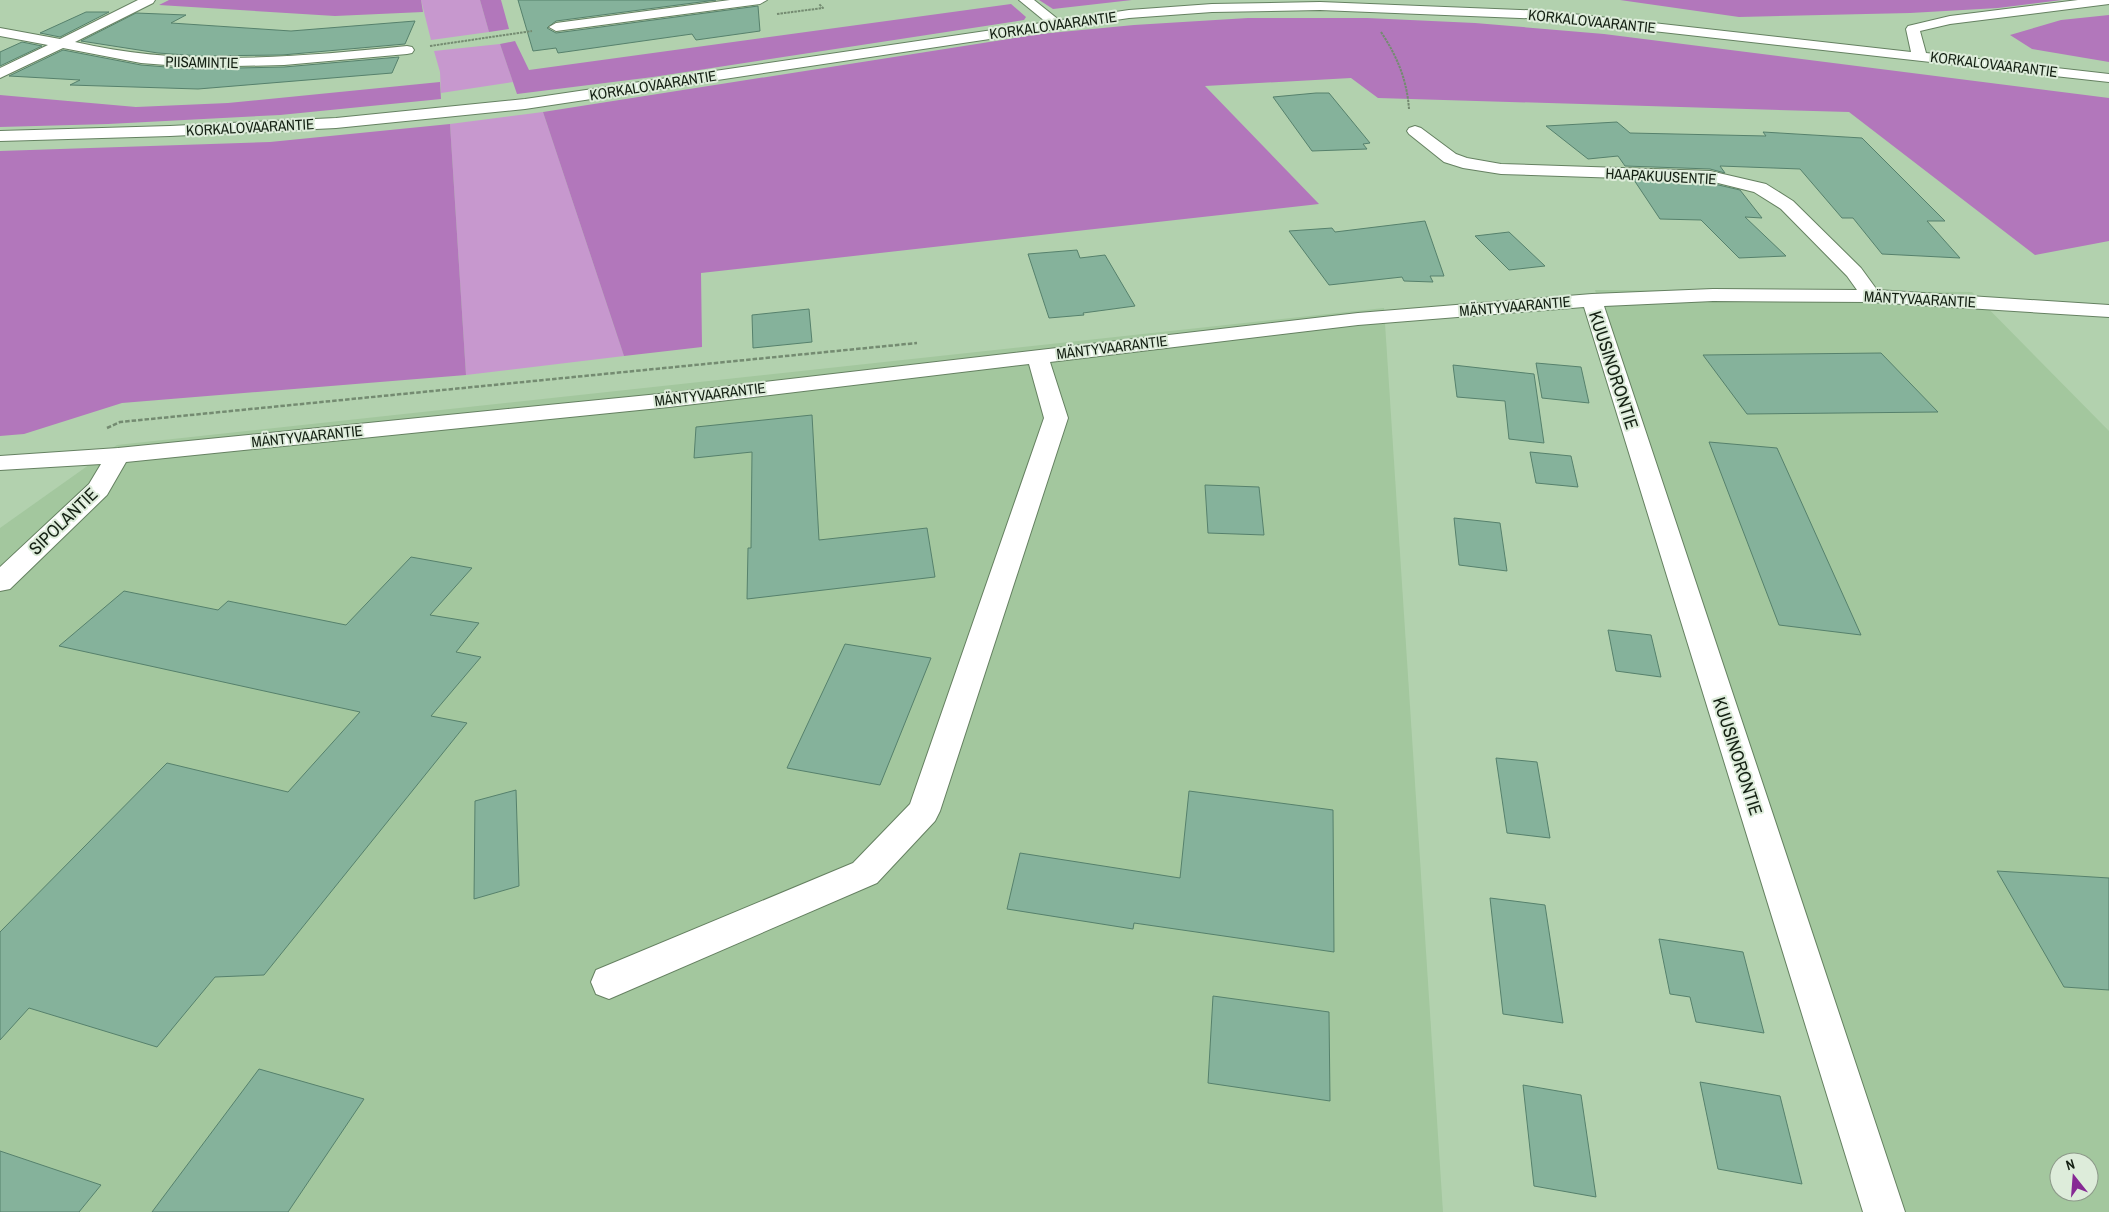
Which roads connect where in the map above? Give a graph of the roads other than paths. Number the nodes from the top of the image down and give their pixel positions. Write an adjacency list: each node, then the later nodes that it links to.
1 (148, 0): 9 (street)
2 (760, 0): 7 (street)
3 (1026, 0): 6 (street)
4 (2109, 0): 11 (street)
5 (1266, 3): 6 (street, KORKALOVAARANTIE); 11 (street, KORKALOVAARANTIE)
6 (1057, 24): 15 (street, KORKALOVAARANTIE)
7 (556, 27)
8 (0, 32): 9 (street, PIISAMINTIE)
9 (60, 44): 10 (street, PIISAMINTIE); 12 (street)
10 (407, 50)
11 (1919, 56): 13 (street, KORKALOVAARANTIE)
12 (0, 74)
13 (2109, 78)
14 (1415, 130): 16 (street, HAAPAKUUSENTIE)
15 (0, 136)
16 (1871, 296): 17 (street, MÄNTYVAARANTIE); 18 (street, MÄNTYVAARANTIE)
17 (1592, 300): 19 (street, MÄNTYVAARANTIE); 24 (street, KUUSINORONTIE)
18 (2109, 311)
19 (1038, 356): 20 (street, MÄNTYVAARANTIE); 23 (street)
20 (118, 454): 21 (street, MÄNTYVAARANTIE); 22 (street, SIPOLANTIE)
21 (0, 463)
22 (0, 582)
23 (609, 982)
24 (1884, 1212)

